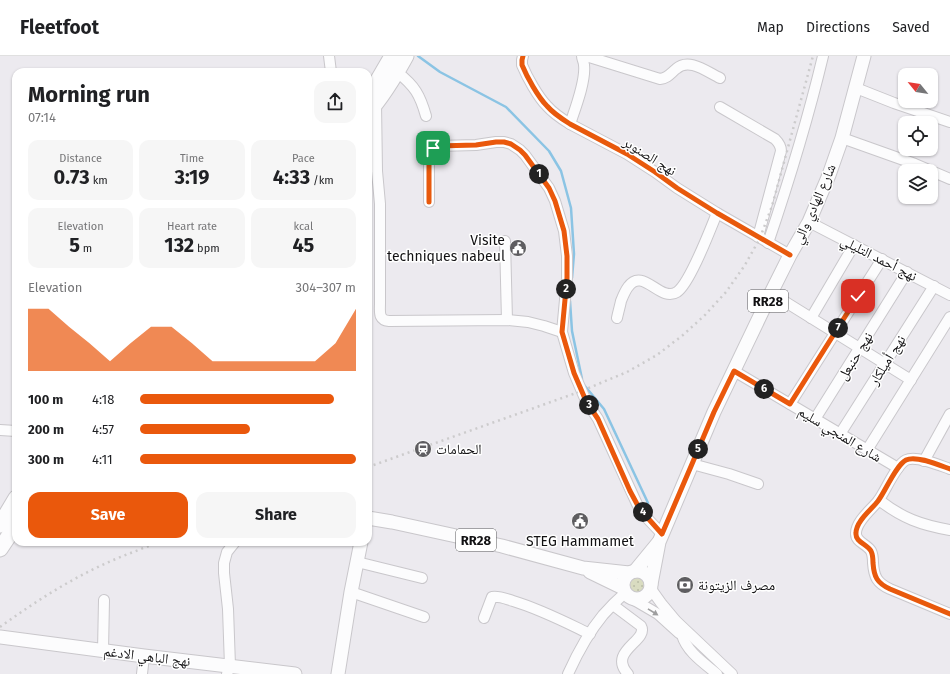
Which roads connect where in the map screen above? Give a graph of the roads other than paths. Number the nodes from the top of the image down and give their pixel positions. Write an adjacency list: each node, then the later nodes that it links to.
1 (329, 56): 8 (street)
2 (523, 56): 18 (street, نهج الصنوبر)
3 (582, 56): 18 (street)
4 (586, 56): 10 (street)
5 (823, 56): 26 (street)
6 (864, 56): 12 (main road, شارع الهادي والي / RR28)
7 (401, 57): 9 (highway); 11 (highway)
8 (330, 68)
9 (397, 72): 13 (highway); 15 (street)
10 (720, 78)
11 (373, 80)
12 (856, 88): 16 (street); 19 (main road, شارع الهادي والي / RR28)
13 (372, 102)
14 (720, 107): 24 (street)
15 (426, 116)
16 (950, 122)
17 (372, 123): 37 (street)
18 (570, 124): 22 (street, نهج الصنوبر)
19 (842, 138): 20 (street); 23 (main road, شارع الهادي والي / RR28)
20 (950, 179)
21 (429, 202): 38 (street)
22 (717, 213): 24 (street, نهج الصنوبر); 35 (street)
23 (809, 222): 27 (street, نهج أحمد التليلي); 28 (main road, شارع الهادي والي / RR28)
24 (758, 237): 26 (street, نهج الصنوبر)
25 (505, 241): 37 (street)
26 (768, 243): 28 (street, نهج الصنوبر)
27 (854, 245): 29 (street, نهج أحمد التليلي); 36 (street)
28 (790, 255): 32 (main road, شارع الهادي والي / RR28)
29 (882, 259): 30 (street, نهج أحمد التليلي); 39 (street)
30 (907, 272): 31 (street, نهج أحمد التليلي); 40 (street, نهج حنبعل)
31 (934, 286): 33 (street, نهج أحمد التليلي); 41 (street, نهج أميلكار)
32 (772, 293): 36 (street); 42 (main road, شارع الهادي والي / RR28)
33 (950, 295)
34 (950, 317): 43 (street)
35 (617, 318)
36 (811, 318): 39 (street)
37 (507, 320): 38 (street)
38 (562, 332): 62 (street)
39 (835, 333): 40 (street); 44 (street)
40 (860, 348): 41 (street); 46 (street, نهج حنبعل)
41 (885, 364): 43 (street); 49 (street, نهج أميلكار)
42 (734, 371): 44 (street, شارع المنجي سليم); 52 (main road, شارع الهادي والي / RR28)
43 (910, 380): 50 (street)
44 (790, 404): 46 (street, شارع المنجي سليم)
45 (950, 414): 51 (street)
46 (815, 419): 49 (street, شارع المنجي سليم)
47 (0, 430): 48 (street)
48 (12, 431)
49 (840, 434): 50 (street, شارع المنجي سليم)
50 (867, 450): 53 (street, شارع المنجي سليم)
51 (924, 460): 53 (street, شارع المنجي سليم); 54 (street, شارع المنجي سليم)
52 (692, 464): 55 (street); 62 (main road, شارع الهادي والي / RR28)
53 (898, 468): 56 (street)
54 (950, 469)
55 (758, 484)
56 (879, 500): 60 (street); 75 (street)
57 (12, 505): 59 (highway)
58 (372, 519): 67 (main road, RR28)
59 (0, 525)
60 (950, 530)
61 (12, 531): 65 (highway)
62 (660, 538): 68 (main road, RR28); 70 (main road, RR28)
63 (232, 546): 83 (street)
64 (360, 546): 66 (main road)
65 (0, 549)
66 (357, 562): 69 (street); 71 (main road)
67 (583, 568): 68 (main road, RR28); 72 (main road, RR28)
68 (632, 572): 70 (main road, RR28); 72 (main road, RR28)
69 (422, 578)
70 (651, 586): 72 (main road); 91 (street)
71 (351, 592): 76 (street); 86 (main road)
72 (627, 594): 74 (street); 79 (street, one-way to 79)
73 (104, 600): 81 (street)
74 (613, 605): 78 (street); 88 (street)
75 (950, 614)
76 (424, 616)
77 (484, 618): 78 (street)
78 (590, 634): 87 (street)
79 (682, 635): 89 (street); 90 (street)
80 (0, 637): 81 (main road, نهج الباهي الادغم)
81 (103, 650): 82 (main road, نهج الباهي الادغم)
82 (144, 656): 83 (main road, نهج الباهي الادغم); 84 (street)
83 (228, 670): 85 (main road, نهج الباهي الادغم)
84 (142, 674)
85 (295, 674)
86 (338, 674)
87 (568, 674)
88 (628, 674)
89 (717, 674)
90 (723, 674)
91 (732, 674)

